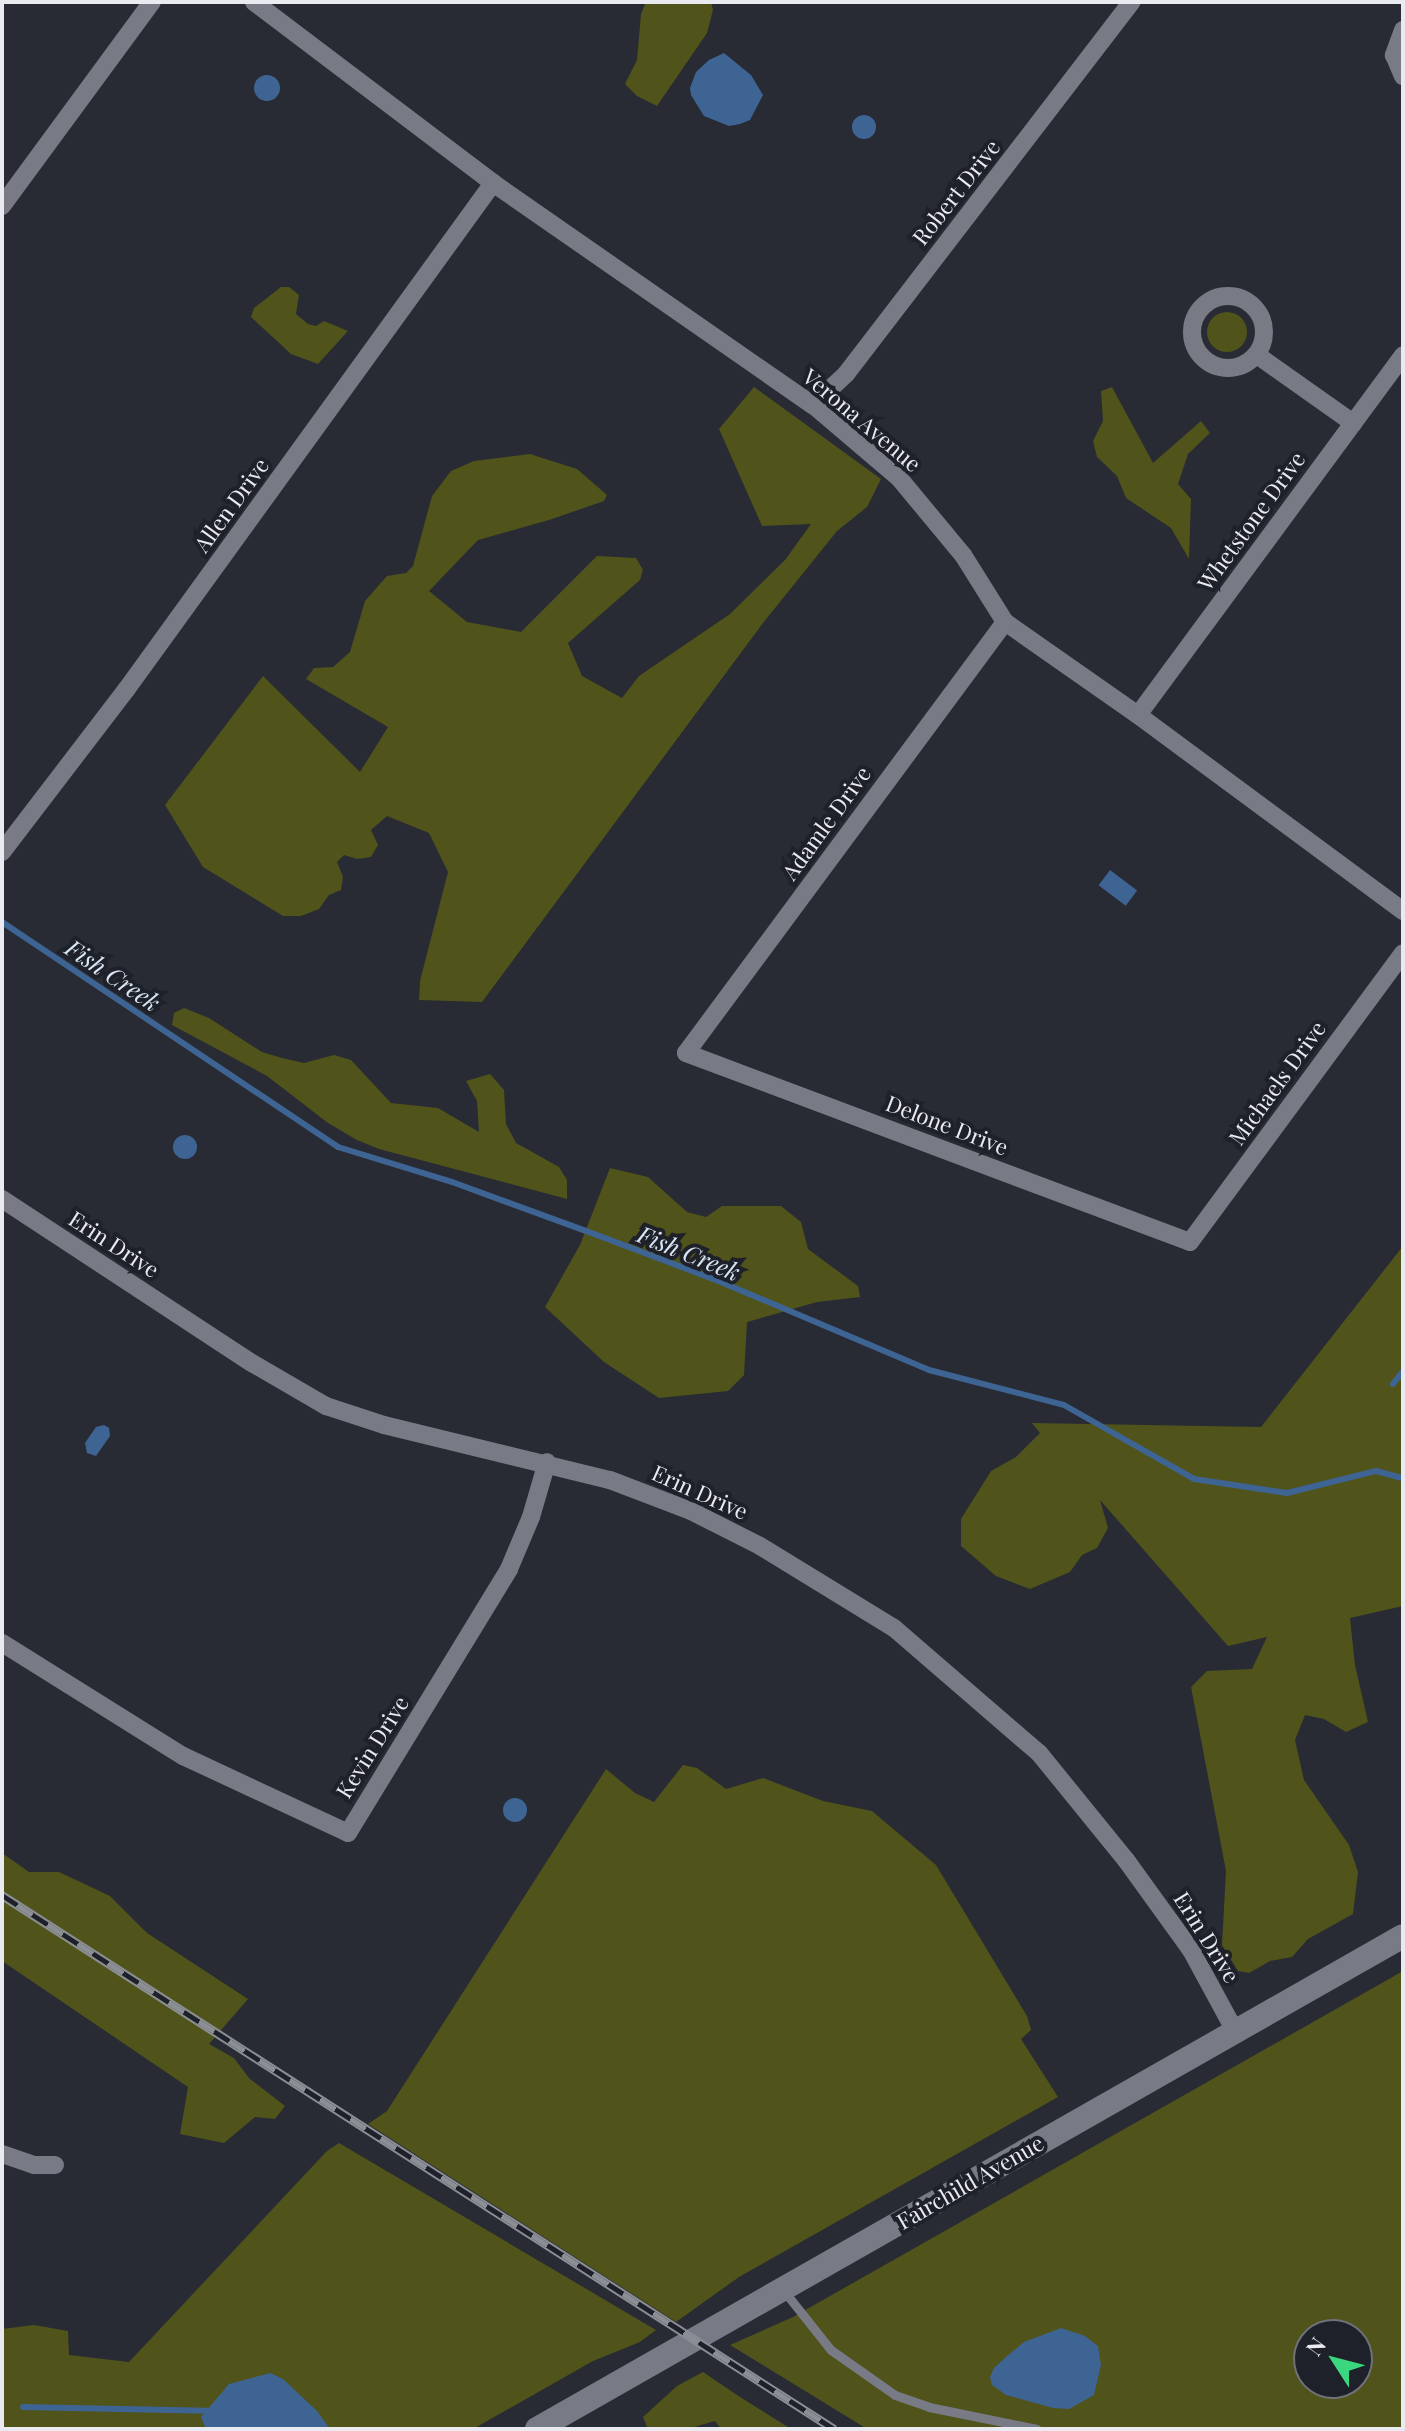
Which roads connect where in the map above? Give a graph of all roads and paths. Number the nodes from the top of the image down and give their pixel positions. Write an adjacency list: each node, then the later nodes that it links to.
1 (152, 2): 7 (street)
2 (254, 2): 6 (street, Verona Avenue)
3 (1131, 2): 10 (street, Robert Drive)
4 (1403, 30): 5 (street)
5 (1403, 76)
6 (493, 183): 10 (street, Verona Avenue); 14 (street, Allen Drive)
7 (2, 206)
8 (1257, 355): 8 (street); 11 (street)
9 (1403, 355): 11 (street, Whetstone Drive)
10 (813, 405): 12 (street, Verona Avenue)
11 (1353, 423): 13 (street, Whetstone Drive)
12 (1005, 622): 13 (street, Verona Avenue); 17 (street, Adamle Drive)
13 (1138, 715): 15 (street, Verona Avenue)
14 (2, 852)
15 (1403, 911)
16 (1403, 953): 19 (street, Michaels Drive)
17 (686, 1053): 19 (street, Delone Drive)
18 (2, 1199): 20 (street, Erin Drive)
19 (1190, 1242)
20 (547, 1462): 21 (street, Kevin Drive); 23 (street, Erin Drive)
21 (2, 1643)
22 (1403, 1936): 23 (main road, Fairchild Avenue)
23 (1235, 2031): 26 (main road, Fairchild Avenue)
24 (2, 2154): 25 (street)
25 (55, 2165)
26 (782, 2289): 27 (main road, Fairchild Avenue); 28 (lane)
27 (537, 2429)
28 (1037, 2429)

